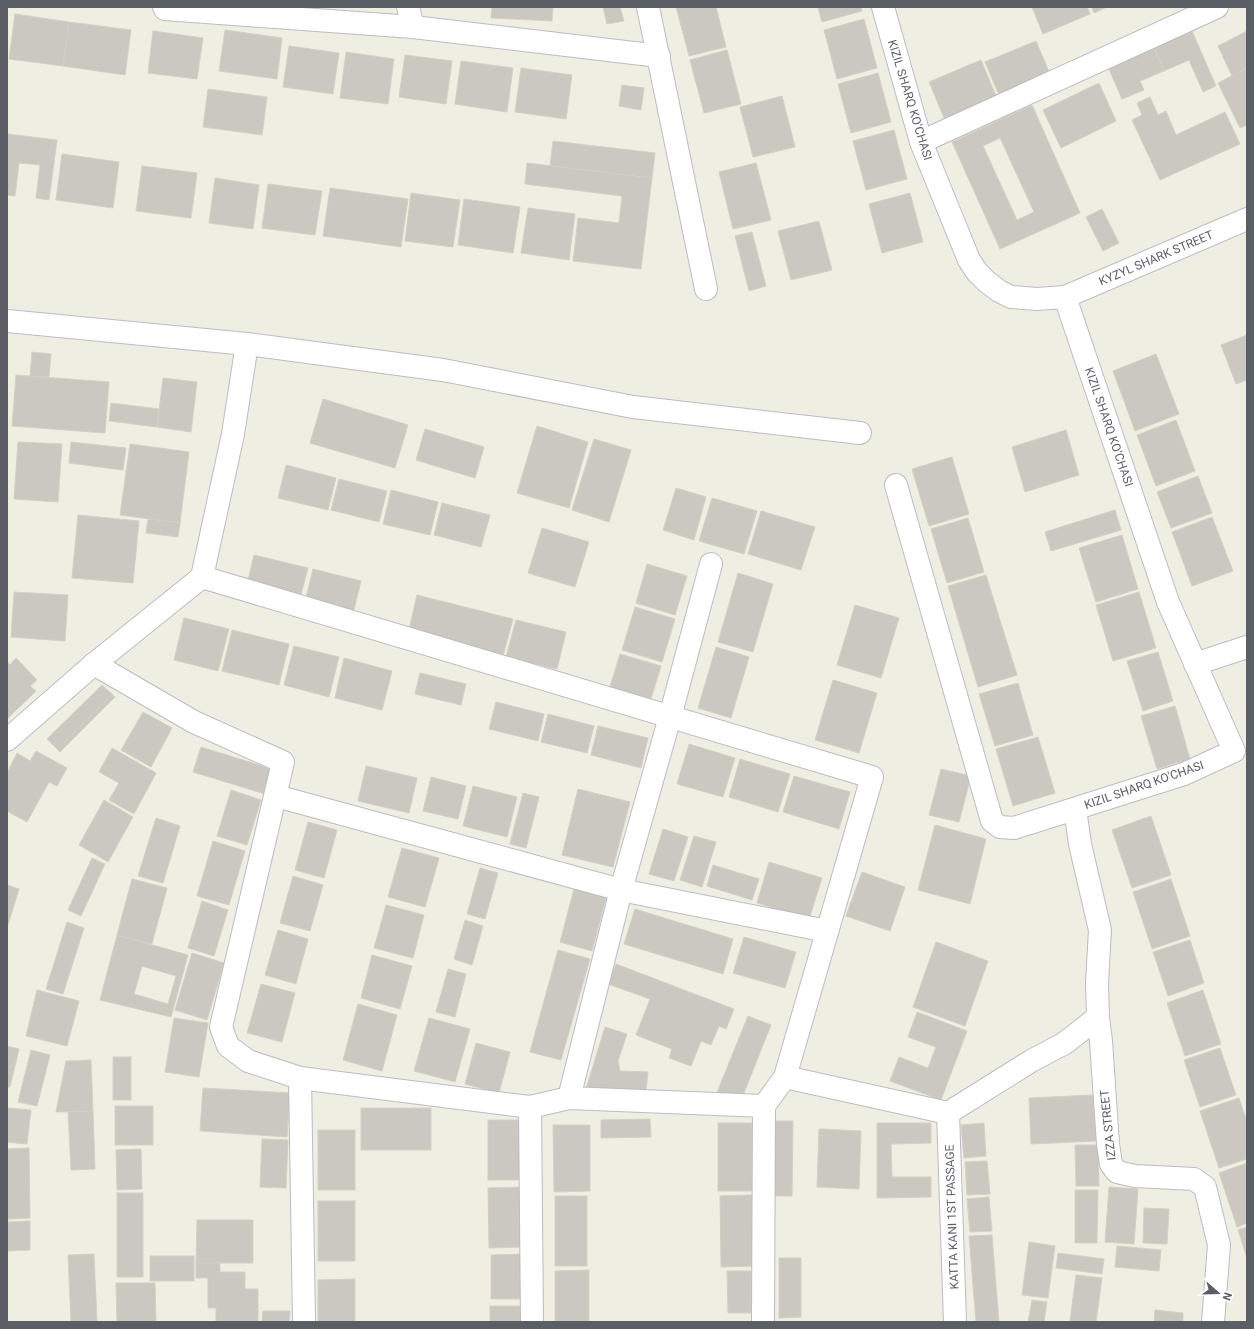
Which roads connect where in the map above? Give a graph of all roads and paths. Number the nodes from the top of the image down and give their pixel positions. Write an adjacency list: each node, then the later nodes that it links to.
1 (648, 7): 6 (street)
2 (883, 7): 7 (street, KIZIL SHARQ KO'CHASI)
3 (1217, 7): 7 (street)
4 (160, 8): 5 (street)
5 (411, 17): 6 (street)
6 (659, 56): 9 (street)
7 (920, 142): 10 (street, KIZIL SHARQ KO'CHASI)
8 (1247, 220): 10 (street, KYZYL SHARK STREET)
9 (706, 289)
10 (1065, 297): 19 (street, KIZIL SHARQ KO'CHASI)
11 (7, 322): 12 (street)
12 (248, 344): 13 (street); 16 (street)
13 (860, 433)
14 (896, 485): 24 (street, KIZIL SHARQ KO'CHASI)
15 (711, 564): 20 (street)
16 (202, 577): 18 (street); 20 (street)
17 (1247, 646): 19 (street)
18 (94, 664): 21 (street); 23 (street)
19 (1195, 664): 22 (street, KIZIL SHARQ KO'CHASI)
20 (670, 717): 25 (street); 26 (street)
21 (7, 740)
22 (1240, 749): 24 (street, KIZIL SHARQ KO'CHASI)
23 (276, 796): 25 (street); 29 (street)
24 (1075, 809): 27 (street, KIZIL SHARQ KO'CHASI)
25 (621, 890): 26 (street); 30 (street)
26 (827, 931): 28 (street)
27 (1098, 1017): 33 (street); 38 (street, IZZA STREET)
28 (785, 1077): 31 (street); 33 (street)
29 (300, 1078): 32 (street); 34 (street)
30 (569, 1098): 31 (street); 32 (street)
31 (764, 1106): 36 (street)
32 (530, 1107): 35 (street)
33 (948, 1113): 37 (street, KATTA KANI 1ST PASSAGE)
34 (304, 1322)
35 (532, 1322)
36 (764, 1322)
37 (955, 1322)
38 (1213, 1322)

